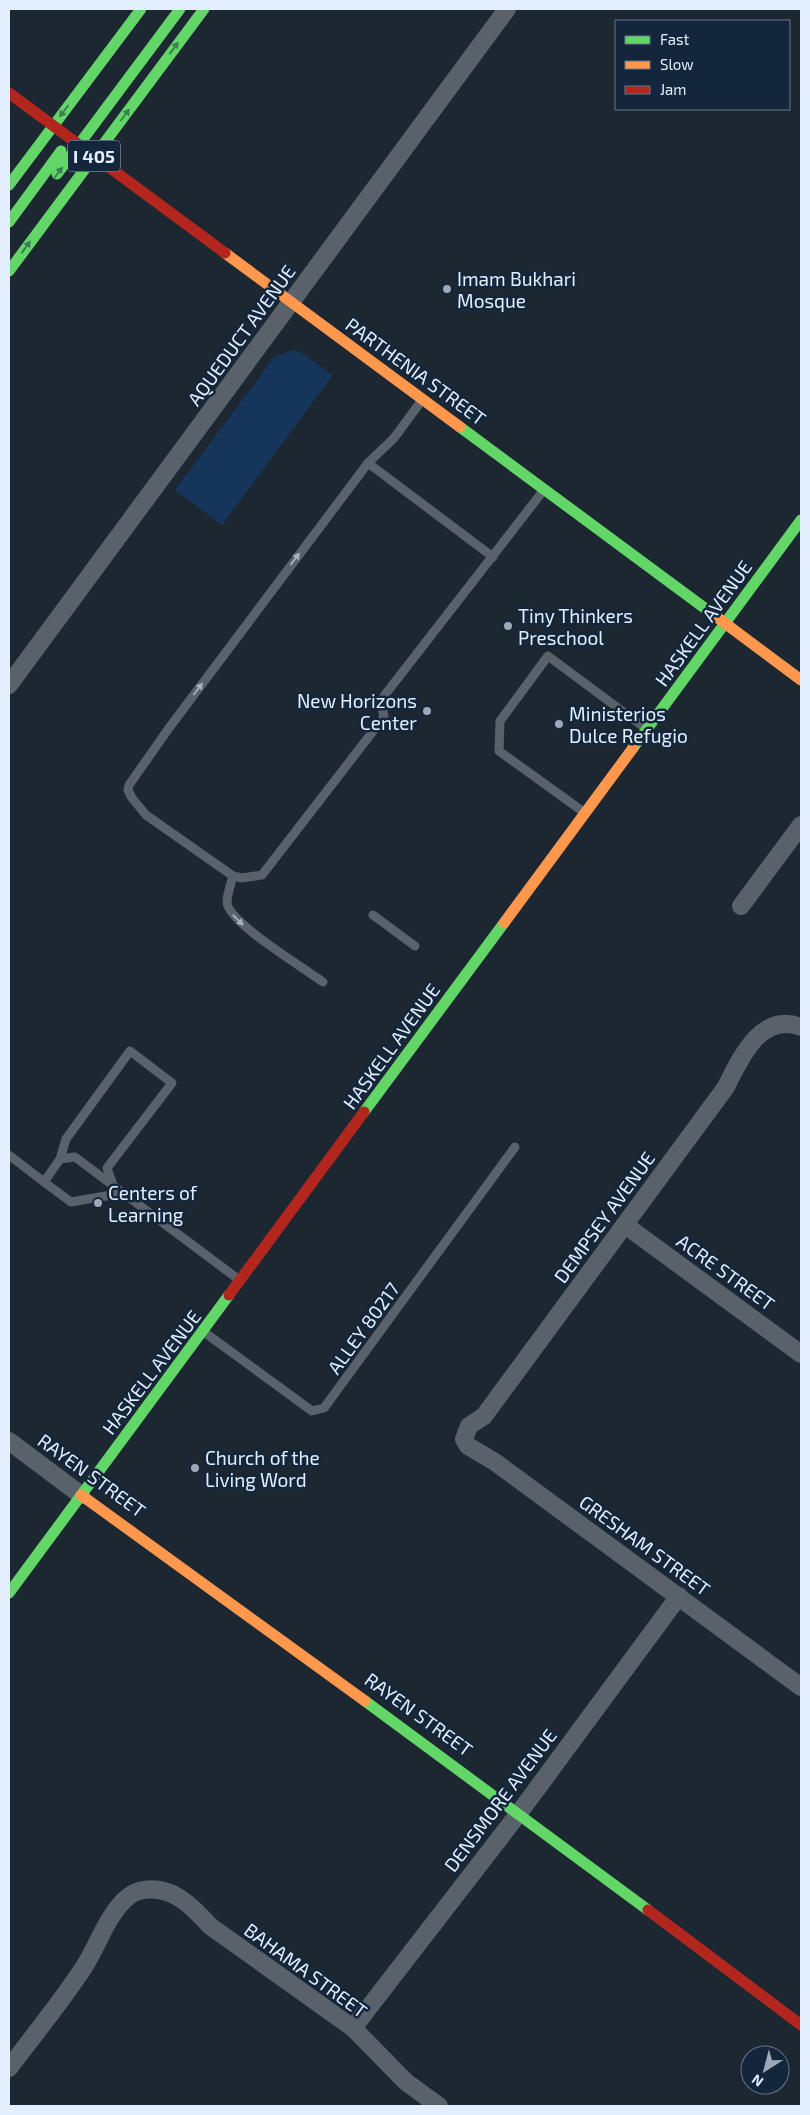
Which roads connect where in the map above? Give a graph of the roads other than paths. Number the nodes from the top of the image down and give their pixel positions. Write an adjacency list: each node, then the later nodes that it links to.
1 (141, 9): 8 (main road, I 405, one-way to 8)
2 (166, 9): 6 (main road)
3 (180, 9): 6 (main road)
4 (204, 9): 10 (main road, I 405, one-way to 4)
5 (507, 9): 11 (street, AQUEDUCT AVENUE)
6 (126, 72): 9 (main road)
7 (9, 93): 11 (main road, PARTHENIA STREET)
8 (9, 185)
9 (11, 227)
10 (9, 271)
11 (293, 302): 12 (main road, PARTHENIA STREET); 19 (street, AQUEDUCT AVENUE)
12 (423, 398): 13 (lane); 14 (main road, PARTHENIA STREET)
13 (368, 463): 16 (lane); 23 (lane, one-way to 13)
14 (545, 489): 16 (lane); 17 (main road, PARTHENIA STREET)
15 (801, 520): 17 (main road, HASKELL AVENUE)
16 (492, 556): 23 (lane)
17 (724, 624): 18 (main road, PARTHENIA STREET); 20 (main road, HASKELL AVENUE)
18 (801, 680)
19 (9, 685)
20 (646, 729): 21 (main road, HASKELL AVENUE); 21 (lane)
21 (585, 813): 36 (main road, HASKELL AVENUE)
22 (801, 825): 24 (street)
23 (233, 876): 27 (lane, one-way to 27)
24 (742, 906)
25 (373, 915): 26 (lane)
26 (415, 946)
27 (324, 982)
28 (801, 1027): 35 (street, DEMPSEY AVENUE)
29 (515, 1147): 37 (lane, ALLEY 80217)
30 (9, 1155): 32 (lane)
31 (60, 1159): 32 (lane); 33 (lane); 33 (lane)
32 (44, 1182): 34 (lane)
33 (113, 1185): 34 (lane)
34 (123, 1193): 36 (lane)
35 (625, 1225): 38 (street, ACRE STREET); 39 (street, DEMPSEY AVENUE)
36 (240, 1281): 37 (main road, HASKELL AVENUE)
37 (204, 1331): 41 (main road, HASKELL AVENUE)
38 (801, 1354)
39 (464, 1439): 43 (street, GRESHAM STREET)
40 (9, 1441): 41 (street, RAYEN STREET)
41 (81, 1495): 42 (main road, HASKELL AVENUE); 45 (main road, RAYEN STREET)
42 (9, 1593)
43 (678, 1596): 44 (street, GRESHAM STREET); 45 (street, DENSMORE AVENUE)
44 (801, 1687)
45 (519, 1813): 46 (main road, RAYEN STREET); 47 (street, DENSMORE AVENUE)
46 (801, 2025)
47 (353, 2028): 48 (street, BAHAMA STREET); 49 (street, BAHAMA STREET)
48 (9, 2068)
49 (439, 2106)

